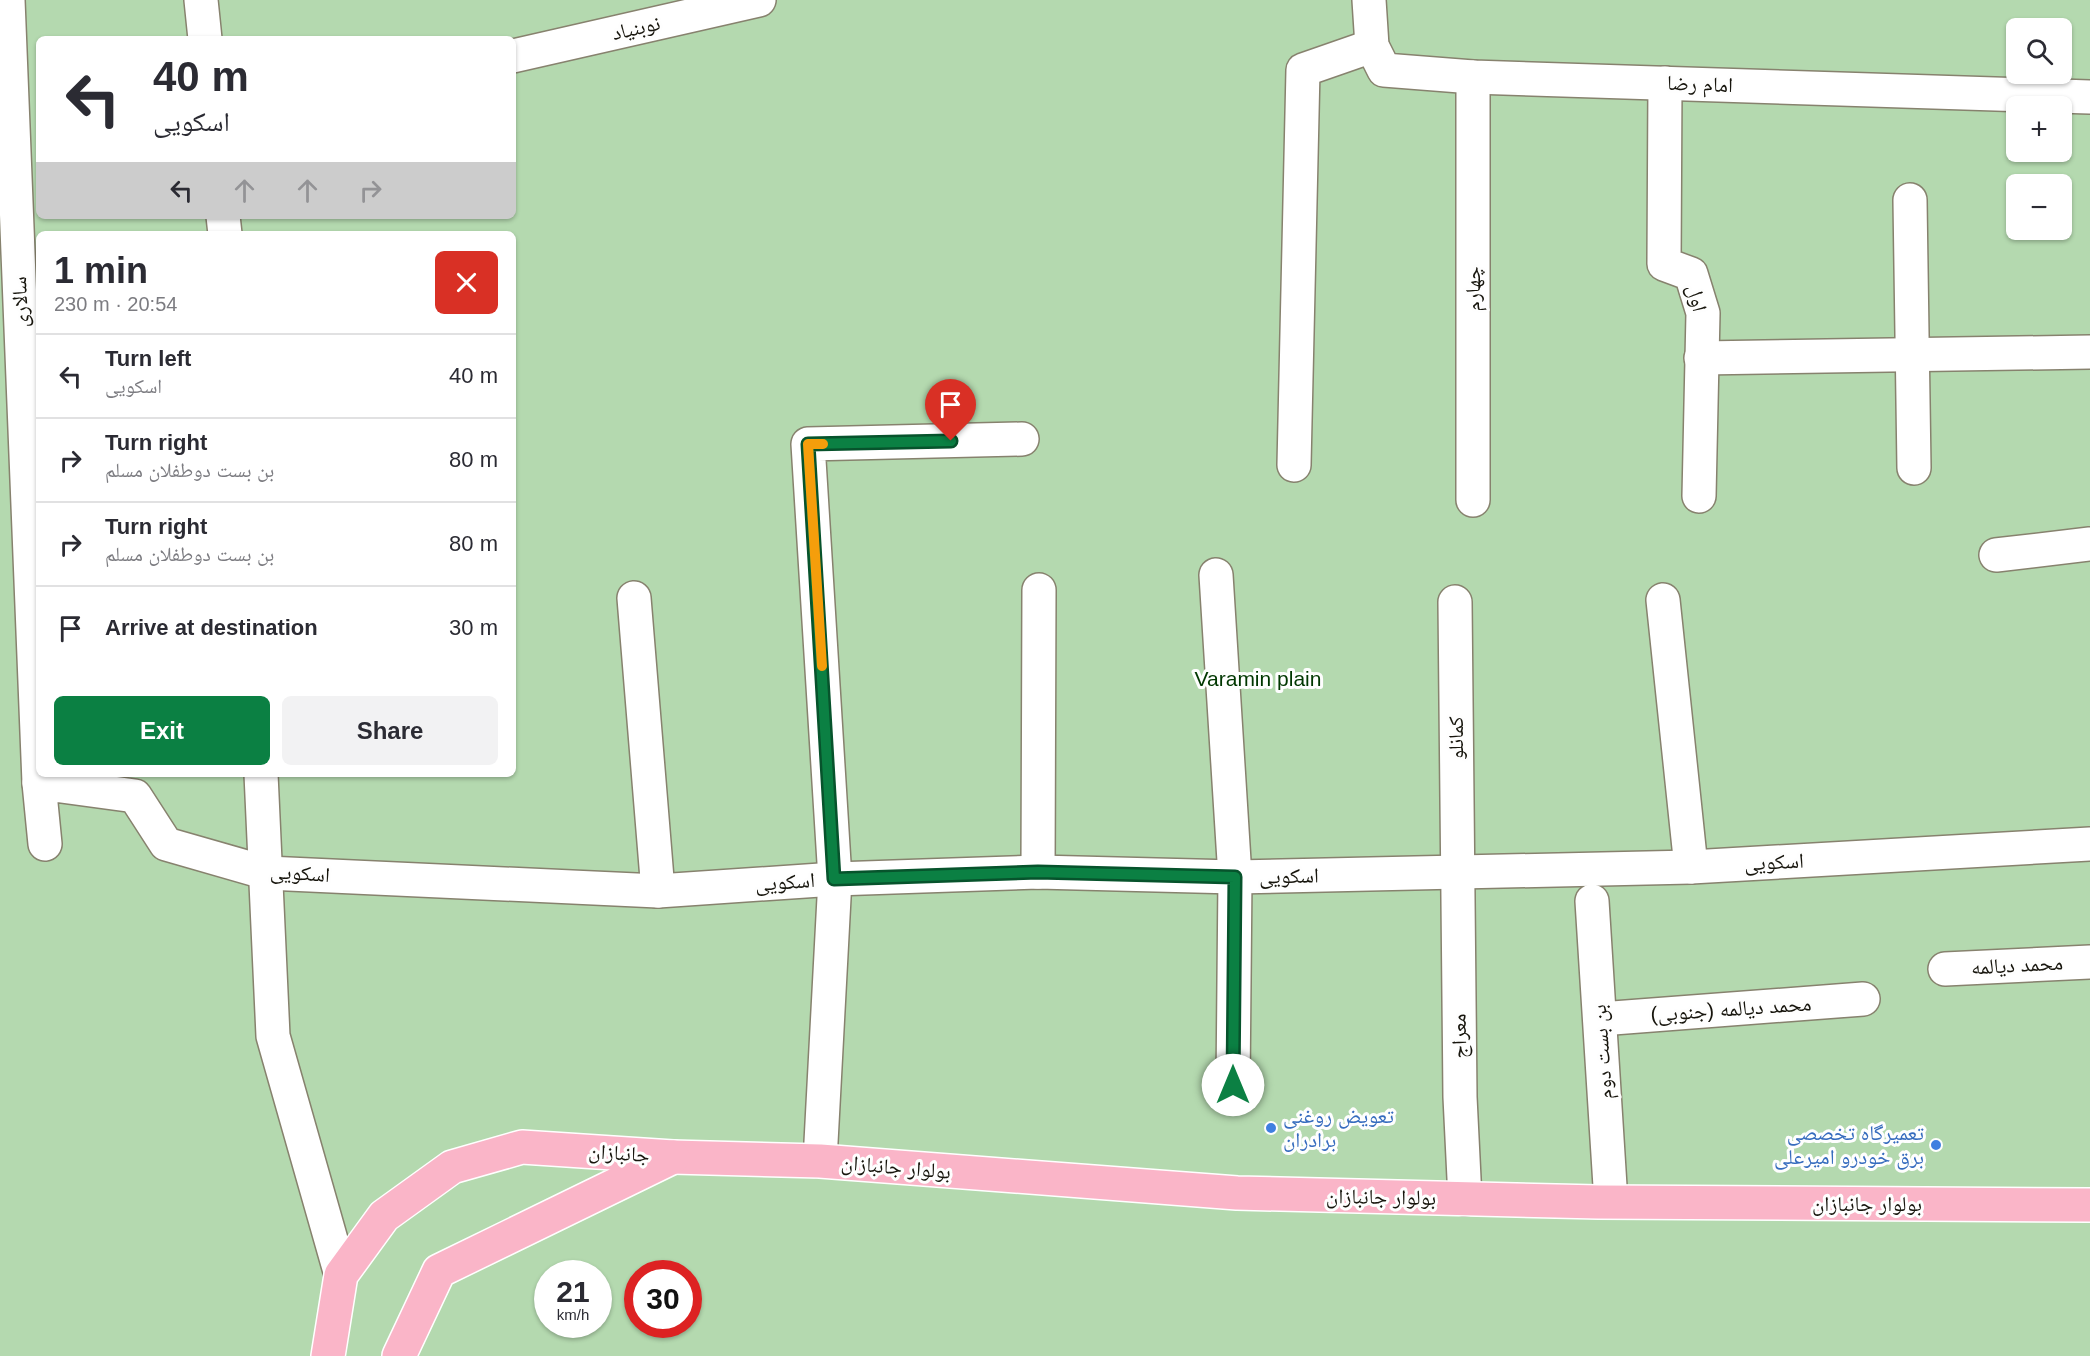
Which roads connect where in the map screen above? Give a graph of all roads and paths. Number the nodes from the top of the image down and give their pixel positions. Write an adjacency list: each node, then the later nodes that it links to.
1 (8, 0): 27 (street, سالاری)
2 (201, 0): 5 (street)
3 (759, 0): 7 (street, نوبنیاد)
4 (1369, 0): 6 (street, امام رضا)
5 (205, 36)
6 (1372, 46): 8 (street, امام رضا); 16 (street)
7 (516, 55)
8 (1473, 77): 9 (street, امام رضا); 19 (street, چهارم)
9 (1665, 83): 10 (street, امام رضا); 14 (street, اول)
10 (2090, 97)
11 (1910, 200): 13 (street)
12 (2090, 352): 13 (street)
13 (1913, 356): 14 (street); 17 (street)
14 (1701, 358): 18 (street, اول)
15 (1023, 440): 38 (street)
16 (1294, 465)
17 (1914, 468)
18 (1699, 496)
19 (1473, 500)
20 (2090, 544): 21 (street)
21 (1996, 555)
22 (1216, 575): 37 (street)
23 (1039, 590): 34 (street)
24 (634, 598): 39 (street)
25 (1663, 600): 33 (street)
26 (1455, 602): 36 (street, کمانلو)
27 (36, 707)
28 (39, 777): 30 (street, سالاری)
29 (261, 777): 35 (street)
30 (39, 783): 31 (street); 35 (street, اسکویی)
31 (45, 844)
32 (2090, 844): 33 (street, اسکویی)
33 (1691, 867): 36 (street, اسکویی)
34 (1038, 872): 37 (street, اسکویی); 38 (street, اسکویی)
35 (267, 873): 39 (street, اسکویی); 51 (street)
36 (1457, 874): 37 (street, اسکویی); 48 (street, معراج)
37 (1235, 877): 45 (street)
38 (834, 879): 39 (street, اسکویی); 47 (street)
39 (658, 891)
40 (1592, 901): 44 (street, بن بست دوم)
41 (2090, 962): 42 (street, محمد دیالمه)
42 (1945, 969)
43 (1863, 999): 44 (street, محمد دیالمه (جنوبی))
44 (1600, 1019): 49 (street, بن بست دوم)
45 (1233, 1085)
46 (673, 1157): 47 (main road, بولوار جانبازان); 51 (main road, جانبازان); 53 (main road, جانبازان)
47 (820, 1161): 48 (main road, بولوار جانبازان)
48 (1465, 1199): 49 (main road, بولوار جانبازان)
49 (1611, 1202): 50 (main road, بولوار جانبازان)
50 (2090, 1205)
51 (341, 1275): 52 (main road, جانبازان)
52 (328, 1356)
53 (399, 1356)

